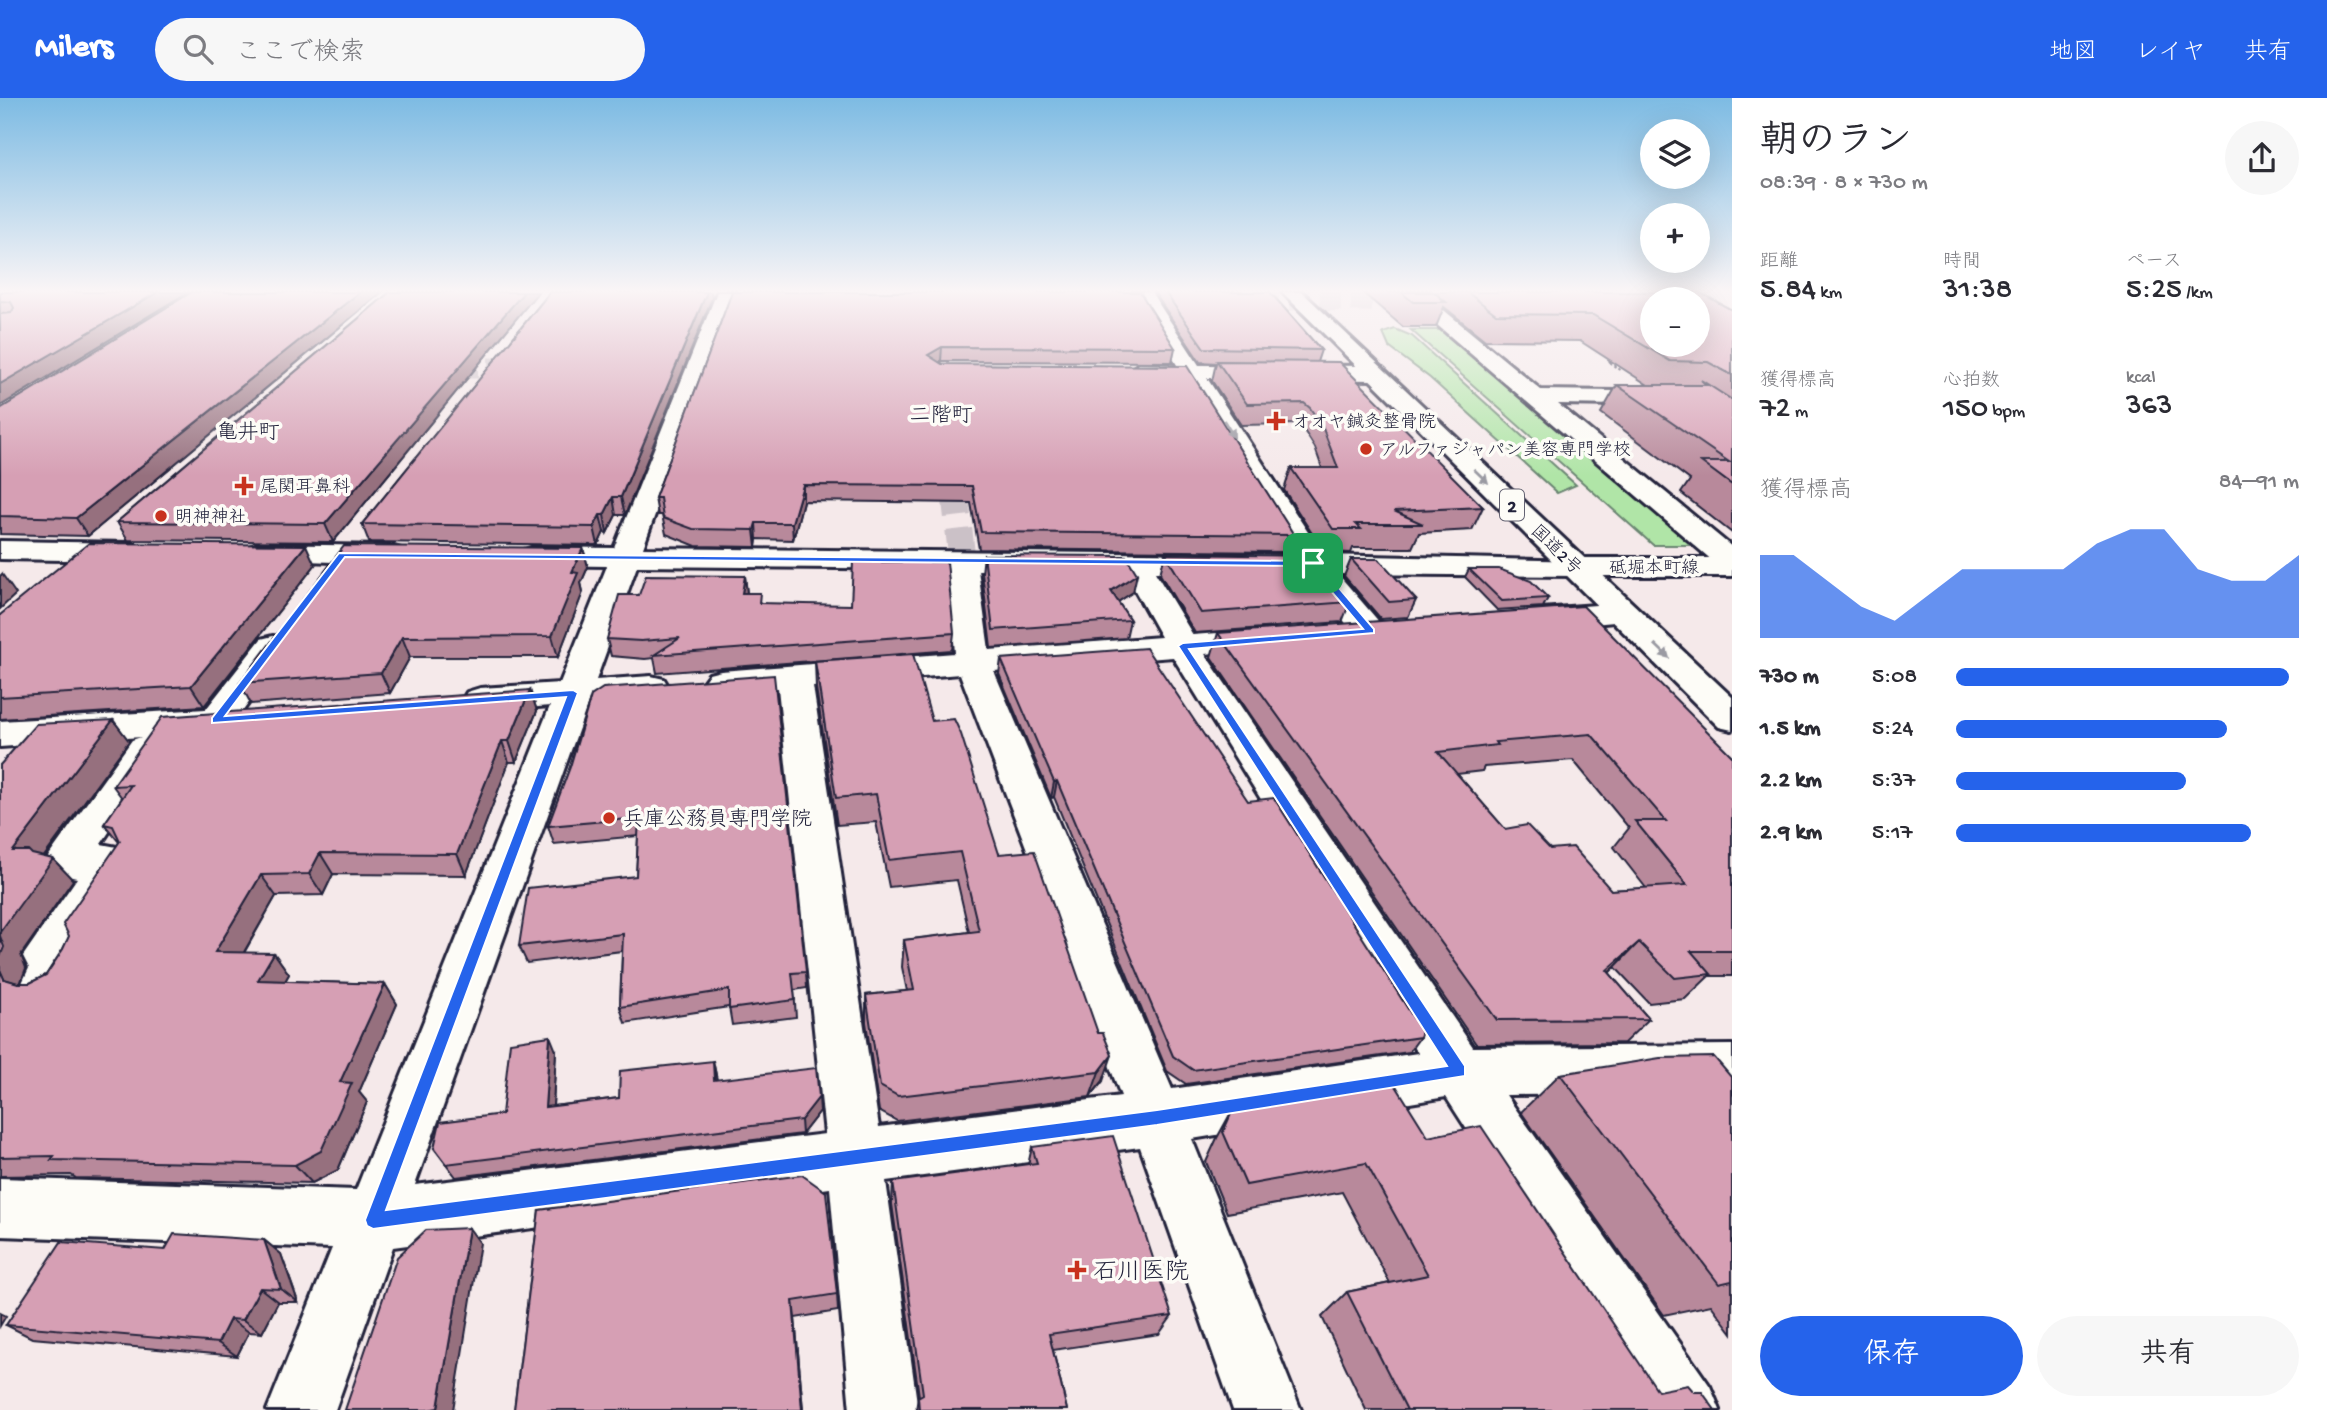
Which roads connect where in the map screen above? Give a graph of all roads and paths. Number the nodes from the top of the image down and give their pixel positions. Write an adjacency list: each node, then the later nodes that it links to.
1 (703, 353): 19 (main road)
2 (1180, 353): 7 (main road)
3 (1354, 353): 8 (main road, 国道2号 / 2)
4 (1483, 353): 9 (main road)
5 (1620, 362): 10 (path)
6 (1122, 371): 7 (main road)
7 (1192, 372): 8 (main road); 23 (main road, one-way to 23)
8 (1374, 373): 24 (main road, 国道2号 / 2, one-way to 24)
9 (1535, 397): 10 (main road); 22 (main road)
10 (1657, 398): 11 (main road)
11 (1732, 427)
12 (115, 531): 14 (main road)
13 (0, 550): 14 (main road)
14 (91, 551): 15 (main road); 26 (main road)
15 (160, 552)
16 (230, 553): 17 (main road)
17 (423, 555)
18 (504, 555): 19 (main road, 砥堀本町線)
19 (625, 556): 20 (main road, 砥堀本町線); 33 (main road)
20 (962, 559): 21 (main road, 砥堀本町線); 31 (main road)
21 (1134, 562): 23 (main road, 砥堀本町線); 30 (main road)
22 (1732, 562)
23 (1313, 563): 24 (main road, 砥堀本町線); 30 (main road)
24 (1575, 567): 25 (main road, 砥堀本町線); 27 (main road, 国道2号 / 2)
25 (1732, 567)
26 (52, 584)
27 (1623, 613): 28 (main road); 36 (main road, 国道2号 / 2, one-way to 36)
28 (1506, 621)
29 (290, 624): 37 (main road)
30 (1183, 646): 31 (main road); 42 (main road)
31 (973, 662): 32 (main road); 43 (main road)
32 (794, 676): 33 (main road); 44 (main road)
33 (573, 693): 34 (main road); 46 (main road)
34 (449, 703)
35 (257, 718): 37 (main road)
36 (1732, 718)
37 (216, 721): 38 (main road)
38 (163, 724): 39 (main road); 40 (main road)
39 (4, 751)
40 (46, 983)
41 (1732, 1069): 42 (main road)
42 (1459, 1071): 43 (main road); 50 (main road)
43 (1157, 1118): 44 (main road); 49 (main road)
44 (855, 1156): 46 (main road); 48 (main road)
45 (0, 1207): 46 (main road)
46 (373, 1220): 47 (main road)
47 (301, 1410)
48 (884, 1410)
49 (1267, 1410)
50 (1686, 1410)

